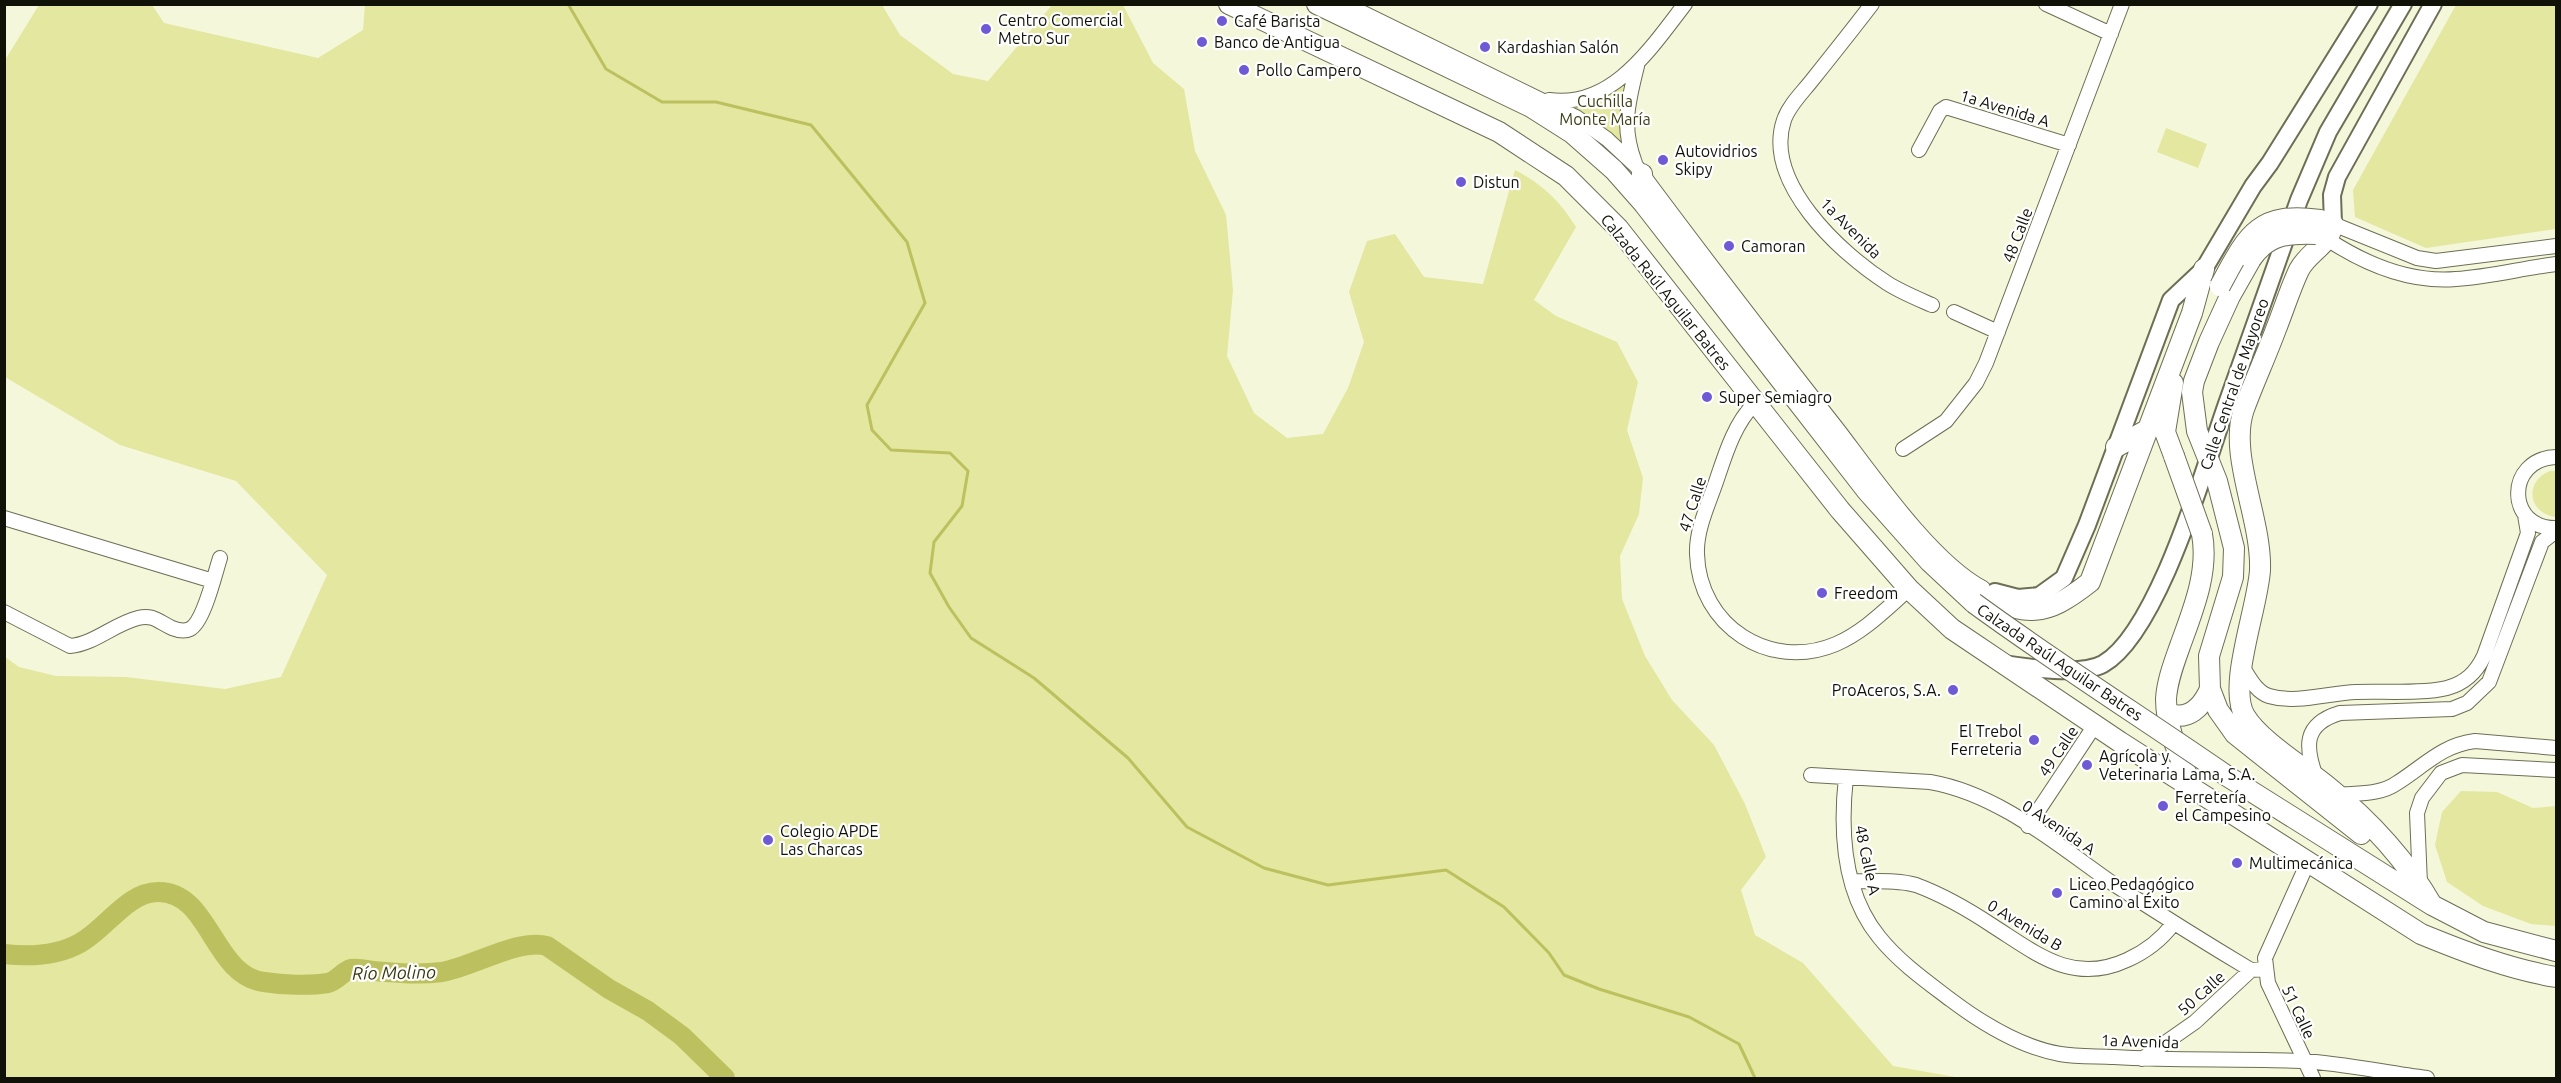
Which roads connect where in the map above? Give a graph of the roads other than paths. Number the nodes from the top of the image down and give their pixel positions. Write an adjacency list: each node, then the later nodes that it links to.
1 (1228, 4): 27 (highway, Calzada Raúl Aguilar Batres)
2 (1317, 4): 17 (highway, Calzada Raúl Aguilar Batres)
3 (1345, 4): 13 (street)
4 (1685, 4): 12 (street)
5 (1872, 4): 22 (street, 1a Avenida)
6 (2046, 4): 11 (street)
7 (2122, 4): 11 (street, 48 Calle)
8 (2369, 4): 21 (main road)
9 (2403, 4): 31 (main road, Calle Central de Mayoreo)
10 (2433, 4): 18 (main road)
11 (2111, 34): 14 (street, 48 Calle)
12 (1636, 66): 13 (street); 16 (street)
13 (1538, 98): 16 (street)
14 (2069, 145): 15 (street, 1a Avenida A); 25 (street, 48 Calle)
15 (1919, 150)
16 (1640, 171): 17 (highway); 40 (street)
17 (1644, 204): 38 (highway, Calzada Raúl Aguilar Batres)
18 (2324, 229): 19 (street); 20 (street); 24 (highway, bridge); 31 (highway, bridge); 43 (highway)
19 (2556, 246)
20 (2556, 264)
21 (2204, 269): 24 (highway); 29 (main road)
22 (1932, 305)
23 (1954, 312): 25 (street)
24 (2192, 313): 26 (highway)
25 (1998, 332): 30 (street, 48 Calle)
26 (2173, 361): 28 (highway); 45 (highway, bridge)
27 (1755, 403): 39 (highway, Calzada Raúl Aguilar Batres); 39 (street, 47 Calle)
28 (2147, 430): 29 (highway); 40 (highway)
29 (2116, 447): 40 (main road)
30 (1903, 449)
31 (2206, 452): 42 (main road, Calle Central de Mayoreo); 44 (highway)
32 (2556, 456): 33 (street)
33 (2525, 515): 35 (street); 43 (street)
34 (4, 518): 37 (street)
35 (2556, 530): 51 (street)
36 (220, 558): 37 (street)
37 (213, 581): 41 (street)
38 (1958, 587): 40 (highway, Calzada Raúl Aguilar Batres); 40 (highway)
39 (1909, 589): 42 (highway, Calzada Raúl Aguilar Batres)
40 (1992, 598): 57 (highway, Calzada Raúl Aguilar Batres, bridge)
41 (4, 612)
42 (2001, 663): 46 (highway, Calzada Raúl Aguilar Batres)
43 (2242, 666): 51 (highway)
44 (2210, 689): 45 (highway); 57 (highway)
45 (2167, 713): 52 (highway)
46 (2095, 725): 52 (highway, Calzada Raúl Aguilar Batres); 54 (street, 49 Calle)
47 (2556, 748): 53 (street)
48 (2556, 770): 57 (street)
49 (1811, 775): 50 (street, 0 Avenida A)
50 (1846, 777): 54 (street, 0 Avenida A); 56 (street, 48 Calle A)
51 (2316, 777): 53 (highway)
52 (2192, 787): 55 (highway, Calzada Raúl Aguilar Batres)
53 (2338, 795): 57 (highway)
54 (2028, 826): 58 (street, 0 Avenida A)
55 (2308, 862): 61 (street, 50 Calle); 62 (highway, Calzada Raúl Aguilar Batres)
56 (1852, 881): 58 (street, 0 Avenida B); 59 (street, 48 Calle A)
57 (2424, 895): 60 (highway, Calzada Raúl Aguilar Batres)
58 (2173, 924): 61 (street, 0 Avenida A)
59 (1884, 944): 63 (street, 1a Avenida)
60 (2556, 951)
61 (2260, 966): 63 (street, 50 Calle); 64 (street, 51 Calle)
62 (2556, 977)
63 (2142, 1059): 64 (street, 1a Avenida)
64 (2303, 1061): 65 (street, 51 Calle); 66 (street, 1a Avenida)
65 (2313, 1078)
66 (2427, 1078)

